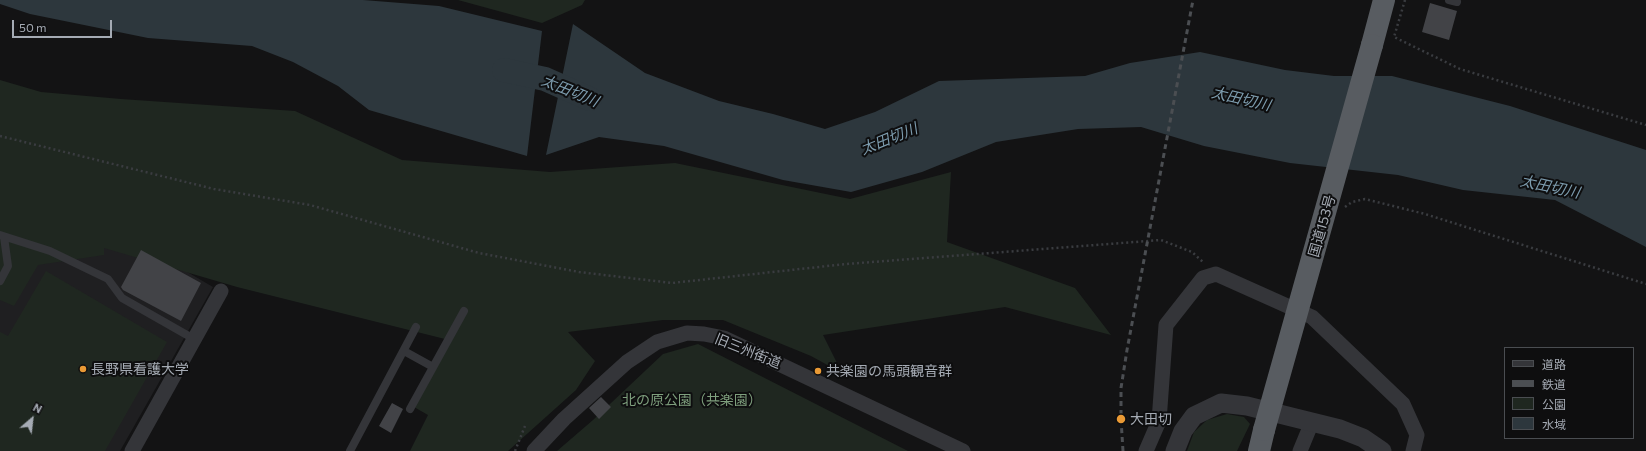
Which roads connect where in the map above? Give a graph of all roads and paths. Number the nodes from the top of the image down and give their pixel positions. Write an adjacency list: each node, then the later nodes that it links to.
1 (1384, 0): 26 (highway, 国道153号, bridge)
2 (1405, 0): 3 (path)
3 (1646, 125)
4 (0, 136): 7 (path)
5 (1345, 208): 9 (path)
6 (2, 236): 8 (lane); 13 (lane)
7 (1216, 274): 24 (street); 29 (street)
8 (0, 281)
9 (1646, 284)
10 (221, 291): 13 (street)
11 (464, 311): 15 (lane)
12 (416, 327): 14 (lane)
13 (194, 338): 19 (street)
14 (404, 351): 15 (lane); 20 (lane)
15 (433, 367): 16 (lane)
16 (410, 409)
17 (1312, 422): 25 (street); 27 (street); 28 (street)
18 (525, 426): 21 (path)
19 (132, 451)
20 (350, 451)
21 (515, 451)
22 (534, 451): 23 (street, 旧三州街道)
23 (963, 451)
24 (1146, 451)
25 (1175, 451)
26 (1259, 451)
27 (1300, 451)
28 (1382, 451)
29 (1413, 451)

